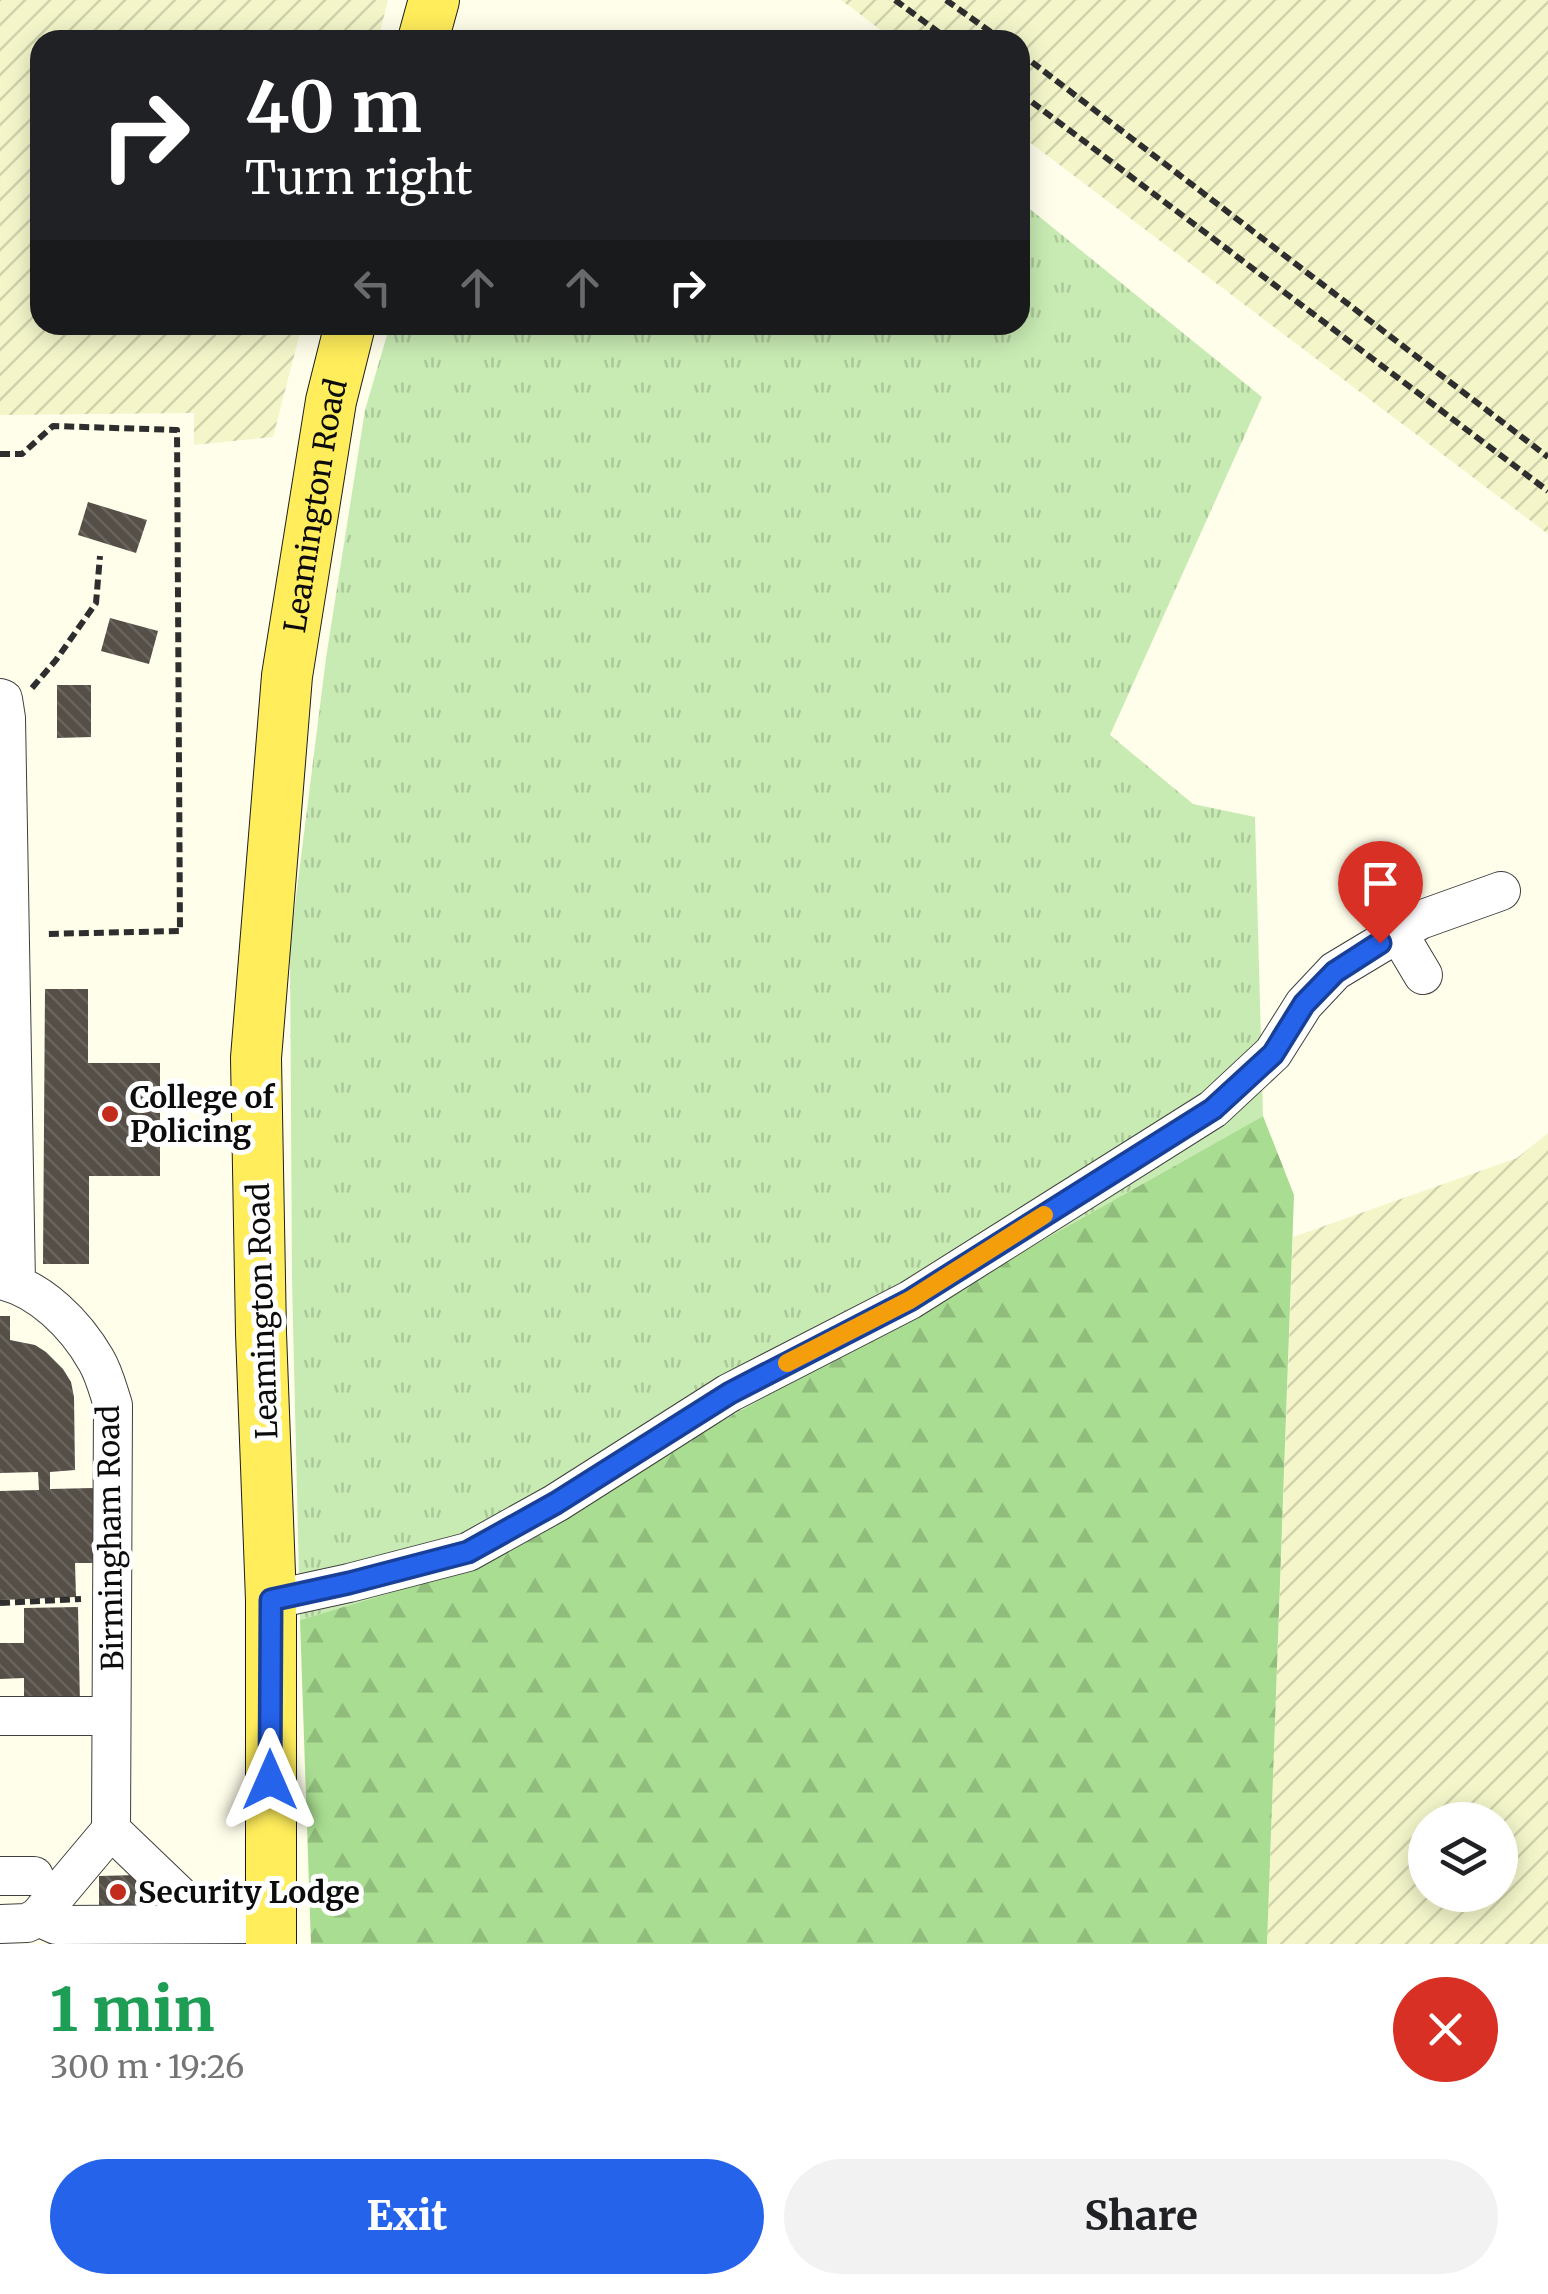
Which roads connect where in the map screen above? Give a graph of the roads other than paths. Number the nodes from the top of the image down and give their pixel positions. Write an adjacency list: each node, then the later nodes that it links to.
1 (434, 0): 2 (main road)
2 (426, 30)
3 (347, 335): 9 (main road, Leamington Road)
4 (3, 705): 8 (lane)
5 (1501, 891): 6 (lane)
6 (1398, 932): 7 (lane); 9 (lane)
7 (1422, 975)
8 (8, 1281): 11 (lane, Birmingham Road)
9 (271, 1600): 16 (main road, Leamington Road)
10 (0, 1716): 11 (lane)
11 (111, 1716): 12 (lane, Birmingham Road)
12 (111, 1830): 13 (lane); 14 (lane)
13 (38, 1917): 14 (lane); 15 (lane)
14 (208, 1923): 16 (lane)
15 (0, 1924)
16 (270, 1934)

